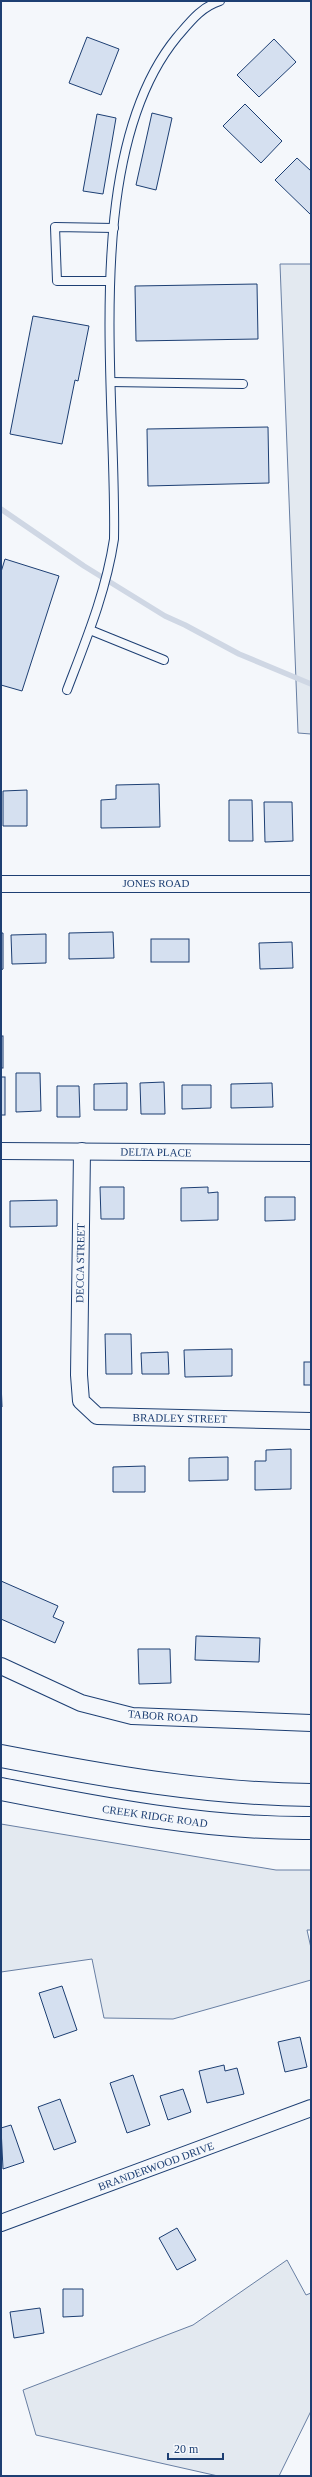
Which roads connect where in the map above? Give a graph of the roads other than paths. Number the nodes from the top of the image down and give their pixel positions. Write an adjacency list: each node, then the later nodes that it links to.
1 (220, 1): 2 (lane)
2 (114, 228): 3 (lane); 3 (lane)
3 (110, 281): 4 (lane)
4 (111, 382): 5 (lane); 6 (lane)
5 (243, 384)
6 (90, 630): 7 (lane); 8 (lane)
7 (164, 660)
8 (67, 690)
9 (1, 884): 10 (street, JONES ROAD)
10 (311, 884)
11 (1, 1151): 12 (street, DELTA PLACE)
12 (82, 1151): 13 (street, DELTA PLACE); 14 (street, DECCA STREET)
13 (311, 1153)
14 (79, 1375): 15 (street, BRADLEY STREET)
15 (311, 1421)
16 (1, 1666): 17 (street, TABOR ROAD)
17 (311, 1723)
18 (1, 1756): 20 (main road)
19 (1, 1789): 21 (main road, CREEK RIDGE ROAD)
20 (311, 1795)
21 (311, 1828)
22 (311, 2108): 23 (street, BRANDERWOOD DRIVE)
23 (1, 2224)

